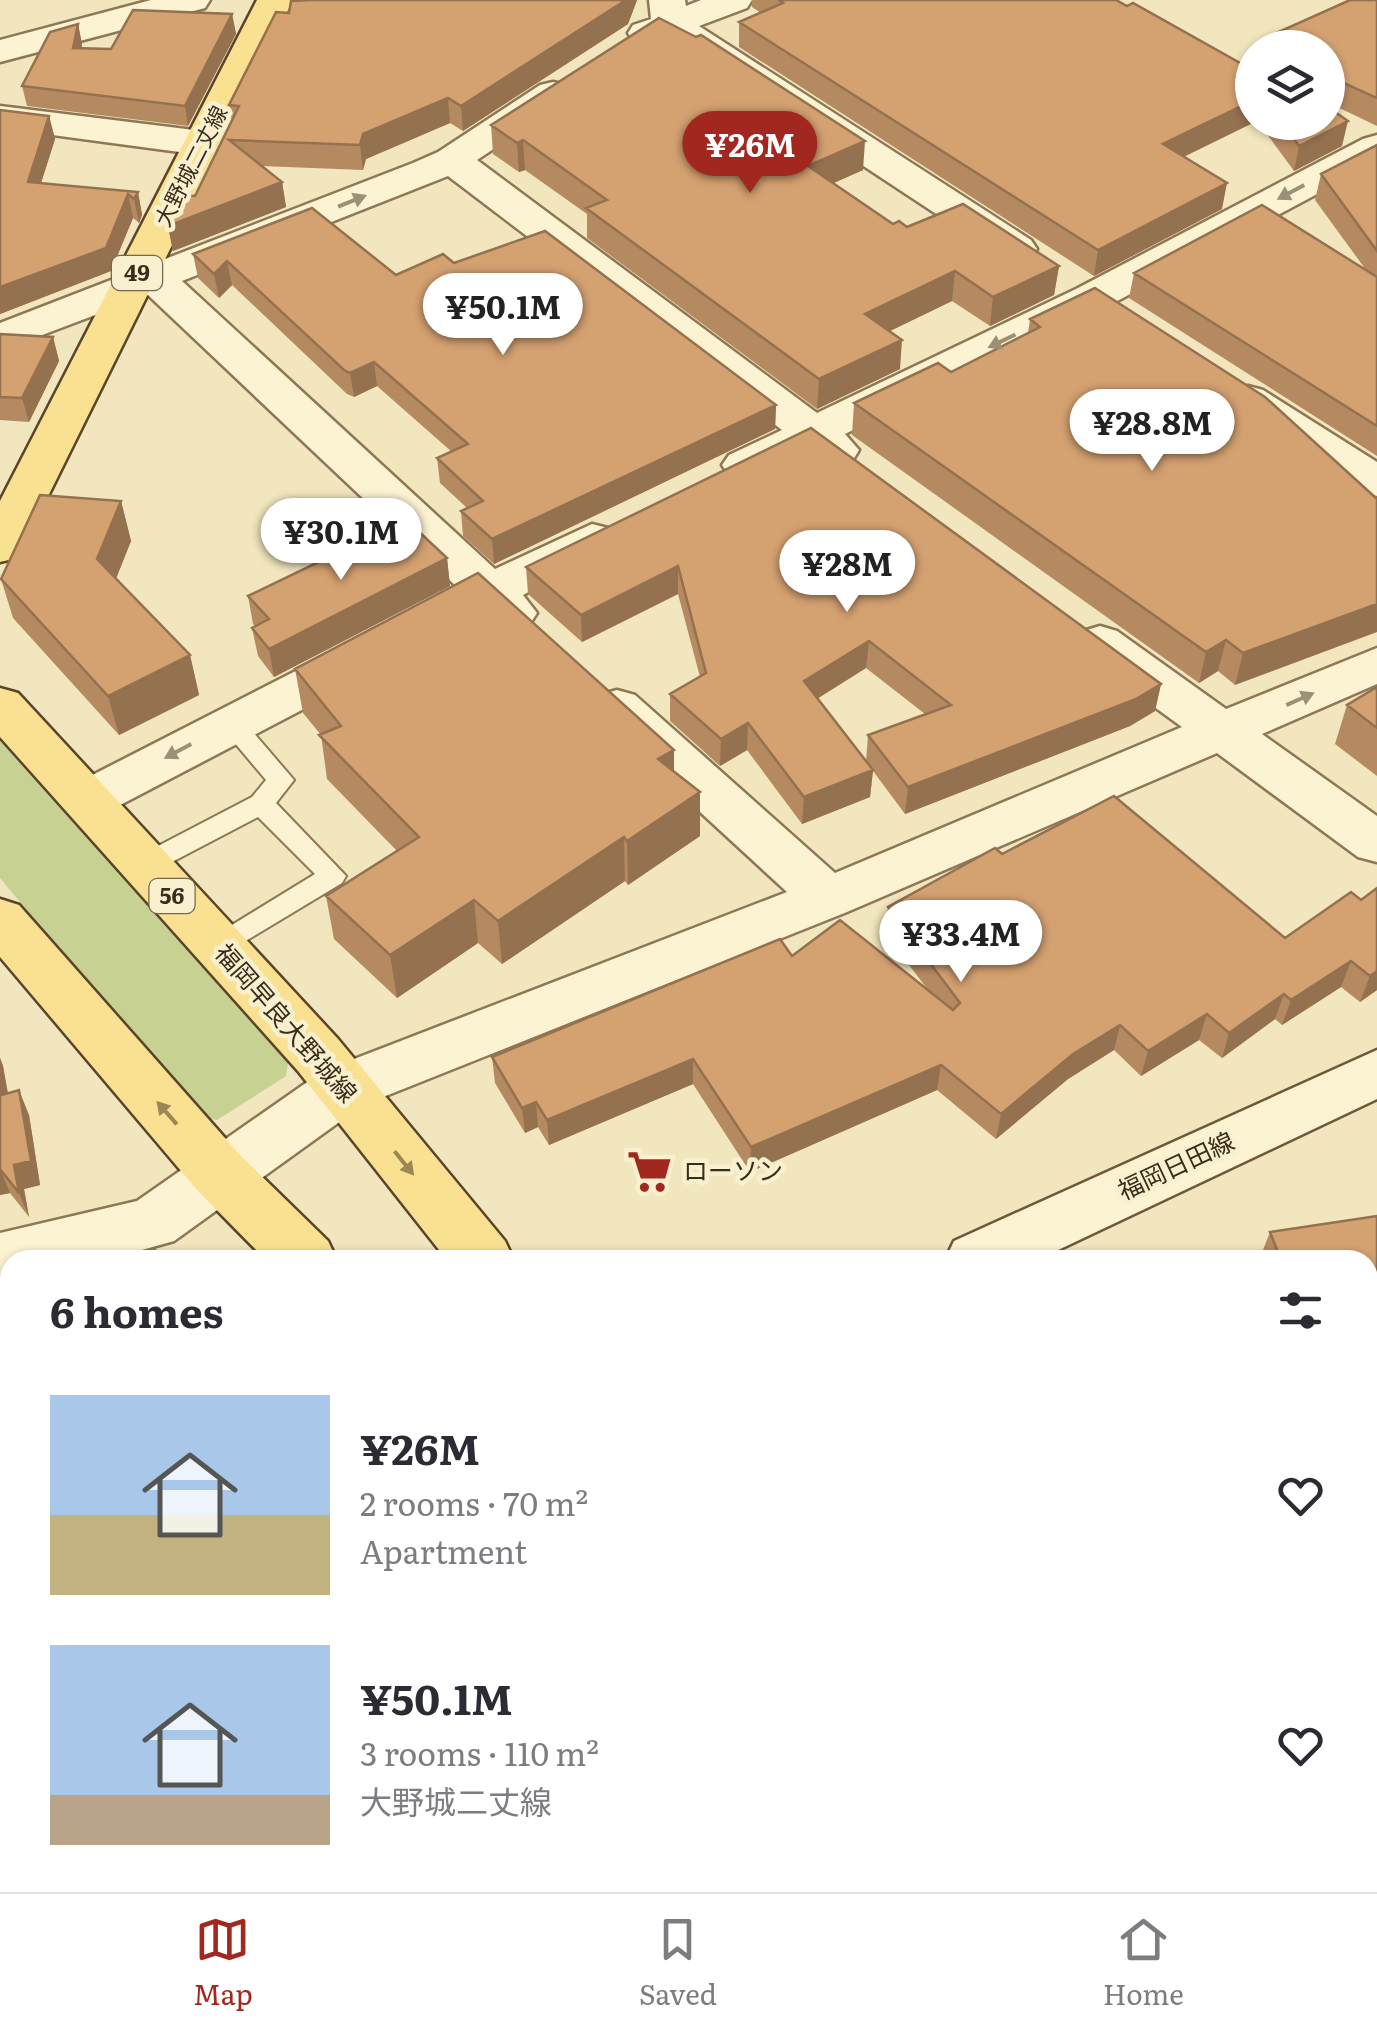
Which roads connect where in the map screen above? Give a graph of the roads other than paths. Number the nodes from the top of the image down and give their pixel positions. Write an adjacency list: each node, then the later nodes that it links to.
1 (192, 0): 5 (street)
2 (275, 0): 8 (main road, 大野城二丈線 / 49)
3 (734, 0): 4 (street)
4 (669, 12): 9 (street); 11 (street)
5 (0, 52)
6 (0, 117): 8 (street)
7 (1366, 140): 11 (street, one-way to 11)
8 (202, 143): 10 (main road, 大野城二丈線 / 49)
9 (452, 160): 10 (street, one-way to 9); 14 (street)
10 (142, 280): 12 (street); 19 (main road, 大野城二丈線 / 49); 20 (street)
11 (1079, 289): 14 (street, one-way to 14)
12 (0, 338)
13 (1218, 380): 17 (street)
14 (813, 432): 15 (street); 16 (street)
15 (876, 478)
16 (710, 482)
17 (1377, 482)
18 (625, 523): 20 (street)
19 (0, 547)
20 (488, 590): 22 (street); 26 (street)
21 (1066, 617): 27 (street)
22 (547, 644)
23 (1377, 665): 27 (street, one-way to 23)
24 (591, 684): 32 (street)
25 (0, 705): 28 (main road, 福岡早良大野城線 / 56)
26 (232, 723): 28 (street, one-way to 28); 29 (lane)
27 (1224, 733): 30 (street); 32 (street)
28 (87, 800): 31 (main road, 福岡早良大野城線 / 56)
29 (261, 804): 31 (lane); 34 (lane)
30 (1377, 843)
31 (144, 866): 34 (main road, 福岡早良大野城線 / 56)
32 (828, 898): 36 (street)
33 (0, 920): 37 (main road, one-way to 33)
34 (219, 946): 36 (main road, 福岡早良大野城線 / 56)
35 (1377, 1073): 41 (street, 福岡日田線)
36 (343, 1088): 37 (street); 40 (main road, 福岡早良大野城線 / 56, one-way to 40)
37 (219, 1173): 38 (street); 39 (main road)
38 (37, 1250)
39 (296, 1250)
40 (475, 1250)
41 (997, 1250)

